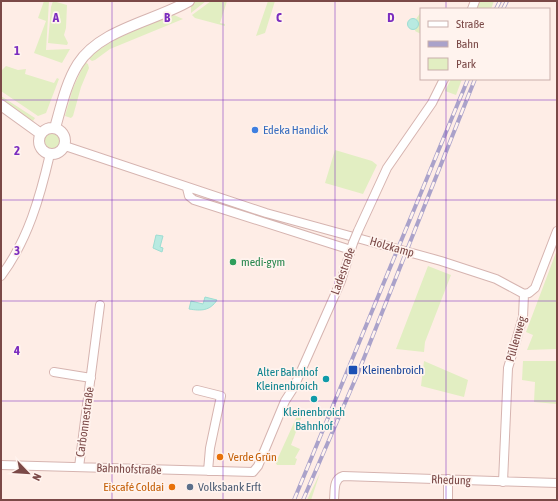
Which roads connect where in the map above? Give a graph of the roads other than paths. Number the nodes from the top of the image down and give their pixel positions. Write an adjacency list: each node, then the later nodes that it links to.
1 (189, 1): 4 (street)
2 (444, 80): 10 (street, Ladestraße, bridge)
3 (1, 105): 5 (street)
4 (55, 128): 5 (street); 6 (street)
5 (41, 134): 7 (street)
6 (65, 146): 7 (street); 8 (street, Holzkamp)
7 (50, 154): 11 (street)
8 (187, 188): 10 (street, Holzkamp); 12 (street, Holzkamp)
9 (557, 231): 12 (street)
10 (352, 246): 19 (street, Ladestraße)
11 (1, 276)
12 (524, 294): 22 (street, Püllenweg)
13 (100, 305): 15 (street, Carbonnestraße)
14 (54, 372): 15 (street, Carbonnestraße)
15 (91, 378): 18 (street, Carbonnestraße)
16 (197, 390): 20 (street)
17 (1, 465): 18 (street, Bahnhofstraße)
18 (78, 467): 20 (street, Bahnhofstraße)
19 (255, 470): 20 (street, Bahnhofstraße)
20 (208, 471)
21 (448, 479): 22 (street, Rhedung); 24 (street, Rhedung); 25 (street)
22 (503, 482): 23 (street, Rhedung)
23 (557, 483)
24 (334, 500)
25 (448, 500)

